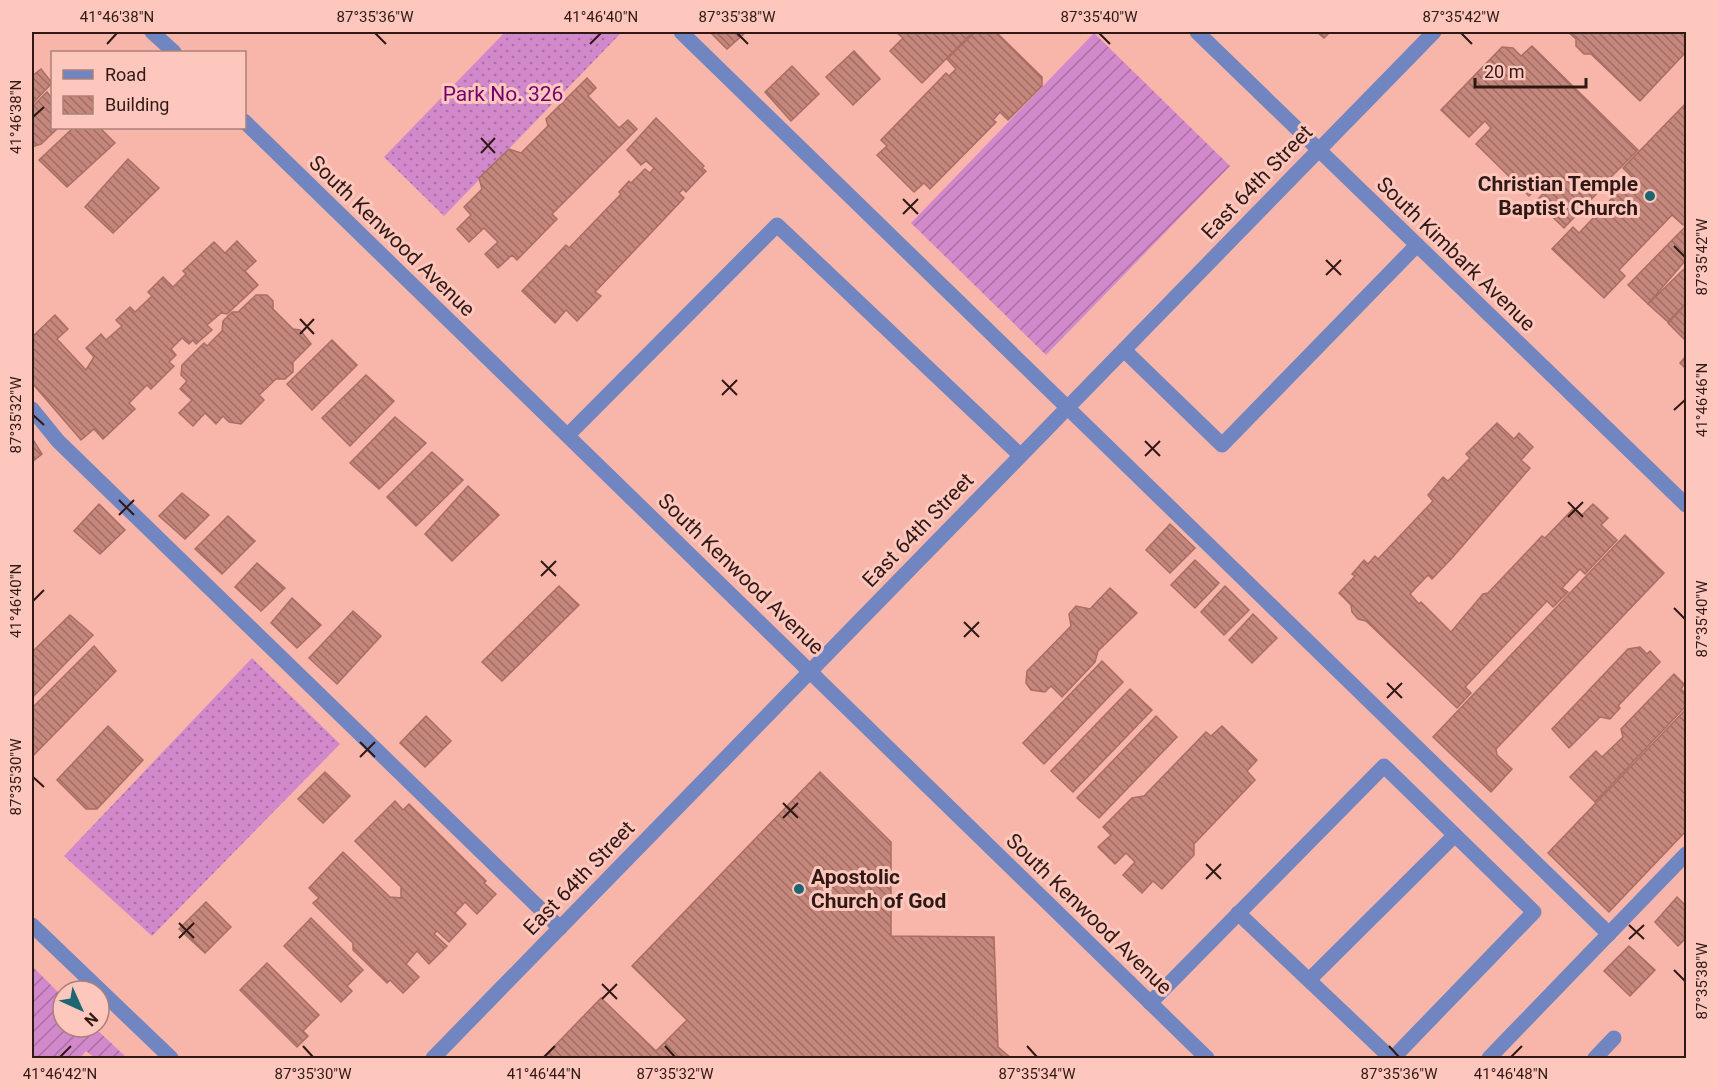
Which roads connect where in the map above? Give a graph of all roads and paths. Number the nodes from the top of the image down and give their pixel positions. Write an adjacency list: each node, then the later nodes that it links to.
1 (152, 32): 5 (street)
2 (681, 32): 10 (street)
3 (1197, 32): 7 (street, South Kimbark Avenue)
4 (1434, 32): 7 (street, East 64th Street)
5 (173, 51)
6 (246, 123): 12 (street, South Kenwood Avenue)
7 (1318, 150): 8 (street, South Kimbark Avenue); 9 (street, East 64th Street)
8 (1417, 245): 9 (street); 14 (street, South Kimbark Avenue)
9 (1124, 350): 10 (street, East 64th Street)
10 (1068, 407): 13 (street, East 64th Street); 21 (street)
11 (32, 409): 20 (street)
12 (568, 435): 13 (street); 15 (street, South Kenwood Avenue)
13 (1020, 455): 15 (street, East 64th Street)
14 (1686, 505)
15 (811, 671): 20 (street, East 64th Street); 23 (street, South Kenwood Avenue)
16 (1455, 835): 18 (street); 22 (street); 28 (street)
17 (1686, 855): 21 (street)
18 (1238, 913): 22 (street); 23 (street)
19 (32, 925): 25 (street)
20 (560, 928): 26 (street, East 64th Street)
21 (1609, 934): 29 (street)
22 (1309, 980): 28 (street)
23 (1150, 1003): 27 (street, South Kenwood Avenue)
24 (1614, 1038): 30 (street)
25 (171, 1059)
26 (433, 1059)
27 (1207, 1059)
28 (1392, 1059)
29 (1490, 1059)
30 (1595, 1059)

